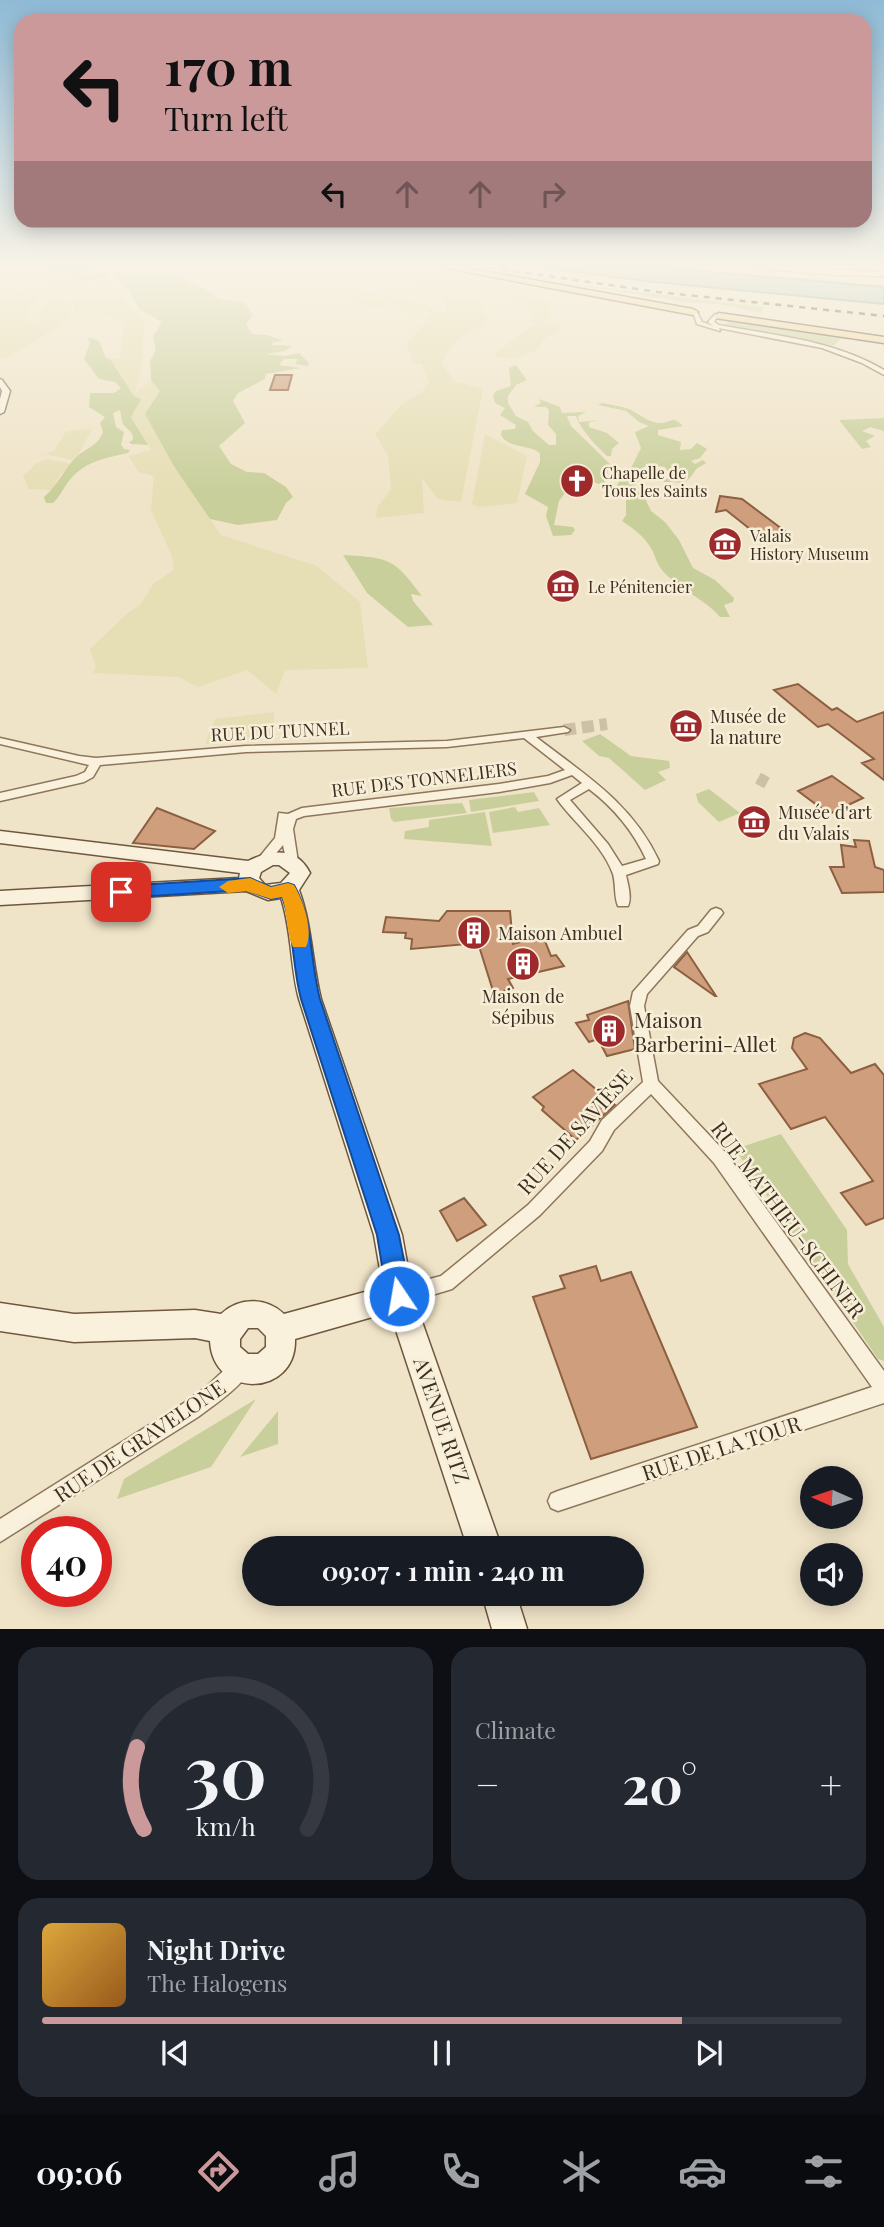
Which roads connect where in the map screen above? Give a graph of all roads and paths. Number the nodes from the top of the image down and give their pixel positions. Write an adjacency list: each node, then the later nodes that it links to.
1 (776, 340): 3 (street)
2 (794, 340): 3 (street)
3 (842, 352): 4 (street)
4 (884, 373)
5 (0, 381): 6 (street)
6 (0, 412)
7 (564, 730): 8 (street, RUE DU TUNNEL)
8 (527, 735): 10 (street, RUE DU TUNNEL); 11 (street)
9 (0, 741): 10 (street, RUE DU TUNNEL)
10 (96, 762): 13 (street)
11 (572, 771): 12 (street); 14 (street, RUE DES TONNELIERS)
12 (589, 784): 18 (street); 18 (street)
13 (0, 797)
14 (288, 827): 16 (street); 17 (street, RUE DES TONNELIERS)
15 (0, 837): 17 (street)
16 (292, 862): 17 (street); 19 (street)
17 (255, 871): 19 (street); 20 (street)
18 (619, 874): 21 (street)
19 (288, 889): 25 (street, AVENUE RITZ)
20 (0, 898)
21 (623, 903)
22 (716, 914): 23 (street, RUE DE SAVIÈSE)
23 (651, 1084): 24 (street, RUE DE SAVIÈSE); 30 (street, RUE MATHIEU-SCHINER)
24 (437, 1286): 25 (street, RUE DE SAVIÈSE)
25 (399, 1296): 27 (street); 34 (street, AVENUE RITZ)
26 (0, 1317): 28 (street)
27 (280, 1329): 28 (street); 29 (street)
28 (229, 1330): 29 (street)
29 (241, 1368): 33 (street, RUE DE GRAVELONE)
30 (884, 1387)
31 (884, 1393): 32 (street, RUE DE LA TOUR)
32 (558, 1501)
33 (0, 1531)
34 (481, 1536)
35 (503, 1606): 36 (street)
36 (510, 1629)

